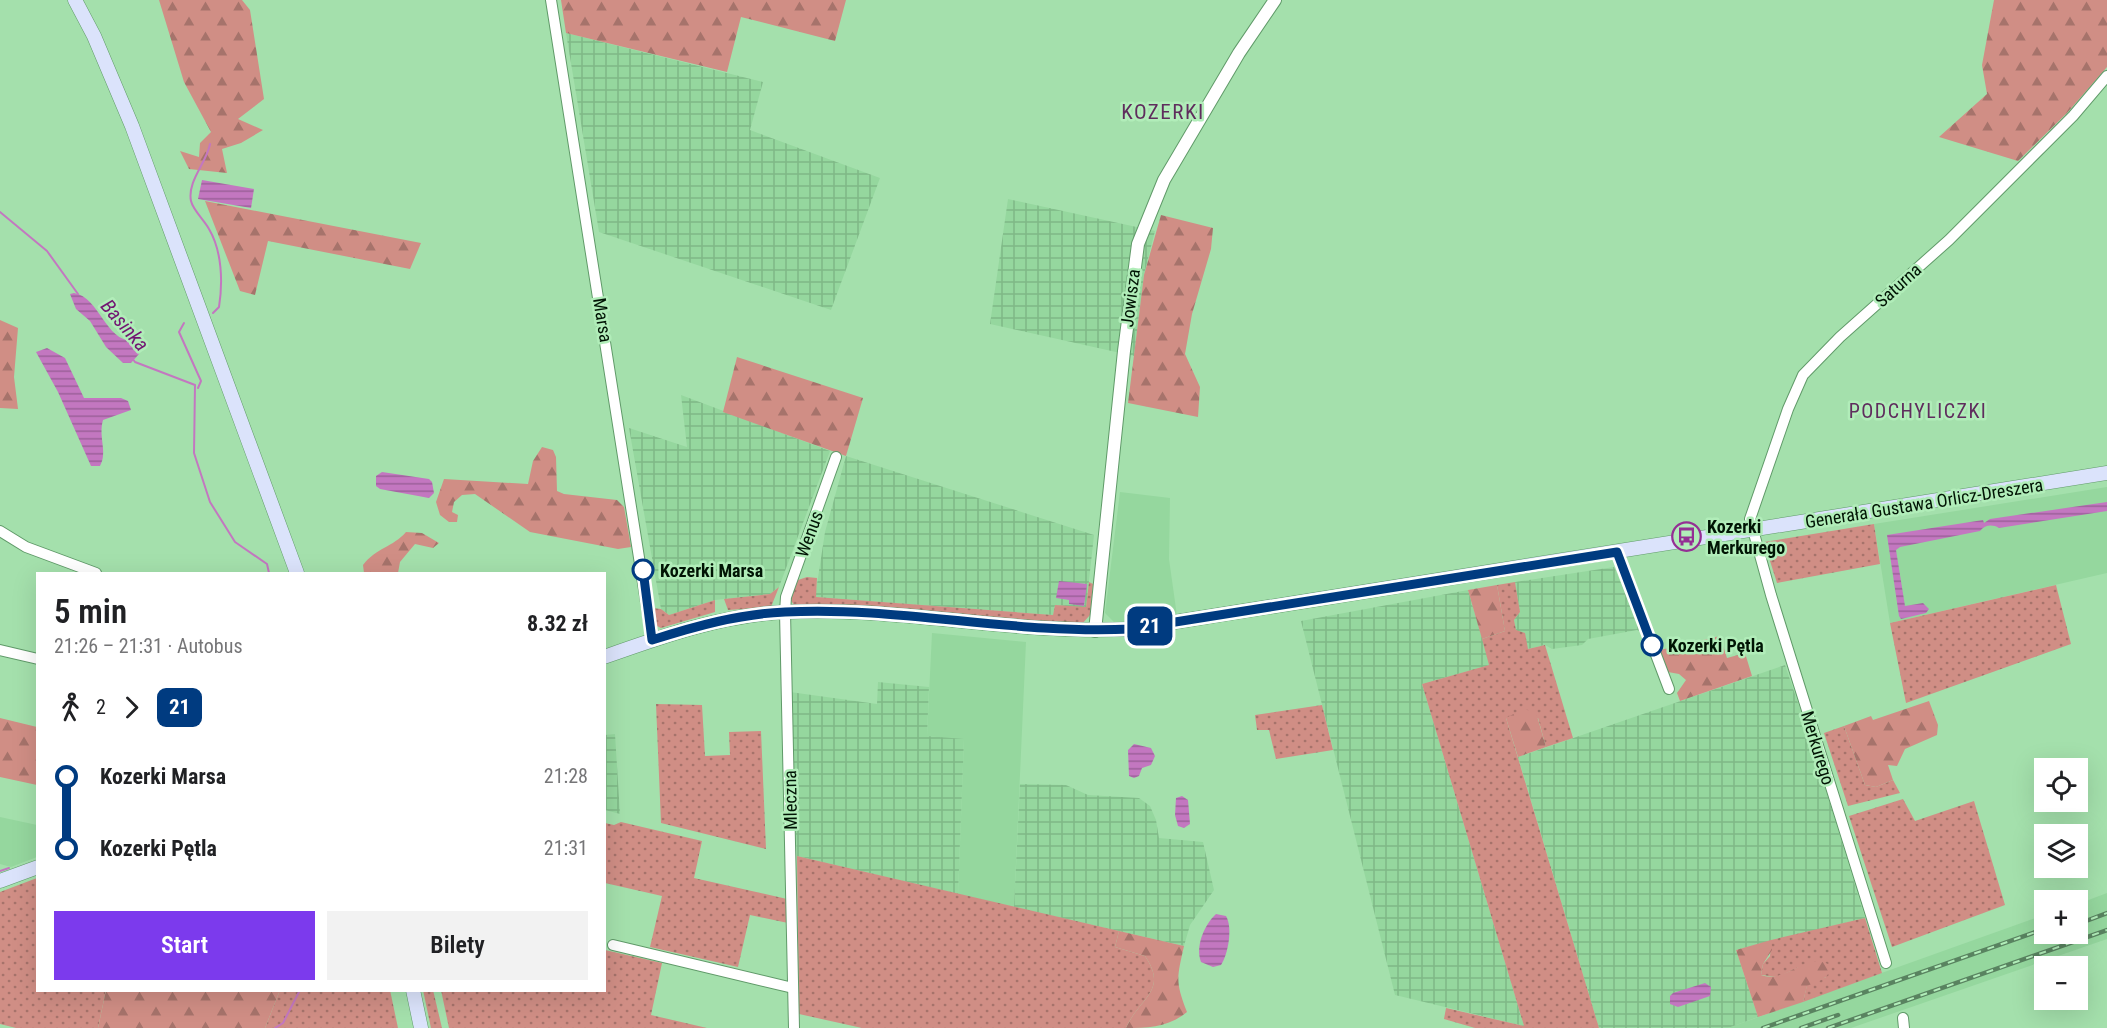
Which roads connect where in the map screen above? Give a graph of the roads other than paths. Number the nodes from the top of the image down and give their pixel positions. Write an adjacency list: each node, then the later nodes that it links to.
1 (75, 0): 11 (main road)
2 (551, 0): 14 (street, Marsa)
3 (1275, 0): 13 (street, Jowisza)
4 (2107, 75): 8 (street, Saturna)
5 (836, 457): 12 (street, Wenus)
6 (2107, 473): 8 (main road, Generała Gustawa Orlicz-Dreszera)
7 (0, 531): 10 (street)
8 (1753, 531): 9 (main road, Generała Gustawa Orlicz-Dreszera); 22 (street, Merkurego)
9 (1617, 552): 13 (main road, Generała Gustawa Orlicz-Dreszera); 18 (street)
10 (93, 572)
11 (297, 572)
12 (785, 612): 13 (main road, Generała Gustawa Orlicz-Dreszera); 14 (main road, Generała Gustawa Orlicz-Dreszera); 23 (street, Mleczna)
13 (1095, 631)
14 (652, 640): 16 (main road, Generała Gustawa Orlicz-Dreszera)
15 (0, 650): 17 (street)
16 (606, 656)
17 (36, 659)
18 (1669, 689)
19 (36, 868): 20 (main road)
20 (0, 881)
21 (613, 945): 23 (street)
22 (1886, 963)
23 (793, 988): 26 (street, Mleczna)
24 (413, 992): 25 (main road)
25 (421, 1028)
26 (794, 1028)

